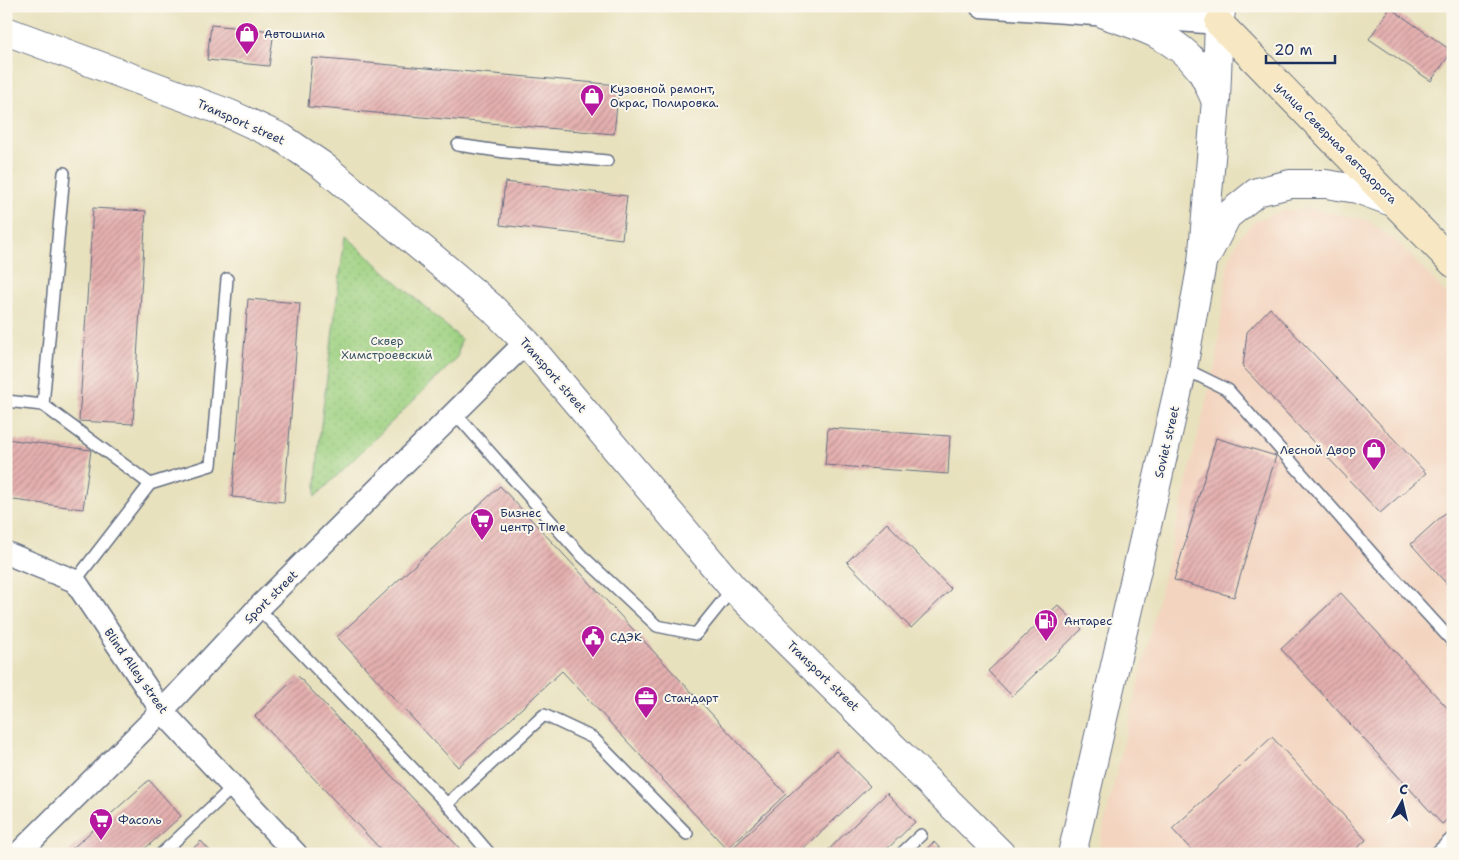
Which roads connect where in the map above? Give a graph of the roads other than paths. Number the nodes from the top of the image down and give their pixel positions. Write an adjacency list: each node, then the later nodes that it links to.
1 (981, 6): 2 (street)
2 (1113, 11): 3 (street); 5 (street)
3 (1220, 15): 5 (street, Soviet street); 9 (main road, улица Северная автодорога)
4 (6, 31): 13 (street, Transport street)
5 (1216, 100): 10 (street, Soviet street)
6 (458, 145): 7 (lane)
7 (607, 161)
8 (64, 173): 16 (lane)
9 (1395, 203): 10 (street); 11 (main road, улица Северная автодорога)
10 (1202, 263): 14 (street, Soviet street)
11 (1453, 263)
12 (227, 279): 18 (lane)
13 (526, 342): 17 (street, Sport street); 21 (street, Transport street)
14 (1183, 368): 23 (lane); 36 (street, Soviet street)
15 (6, 401): 16 (lane)
16 (43, 405): 18 (lane)
17 (454, 413): 21 (lane); 22 (street, Sport street)
18 (150, 484): 20 (lane)
19 (6, 553): 20 (street)
20 (75, 582): 24 (street, Blind Alley street)
21 (733, 588): 35 (street, Transport street)
22 (258, 608): 24 (street, Sport street); 26 (lane)
23 (1453, 642)
24 (162, 712): 25 (street, Blind Alley street); 30 (street, Sport street)
25 (233, 787): 31 (lane); 32 (street, Blind Alley street)
26 (447, 804): 27 (lane); 33 (lane)
27 (687, 834)
28 (921, 834): 34 (lane)
29 (1453, 837): 37 (lane)
30 (18, 854)
31 (161, 854)
32 (296, 854)
33 (490, 854)
34 (901, 854)
35 (1001, 854)
36 (1072, 854)
37 (1434, 854)

